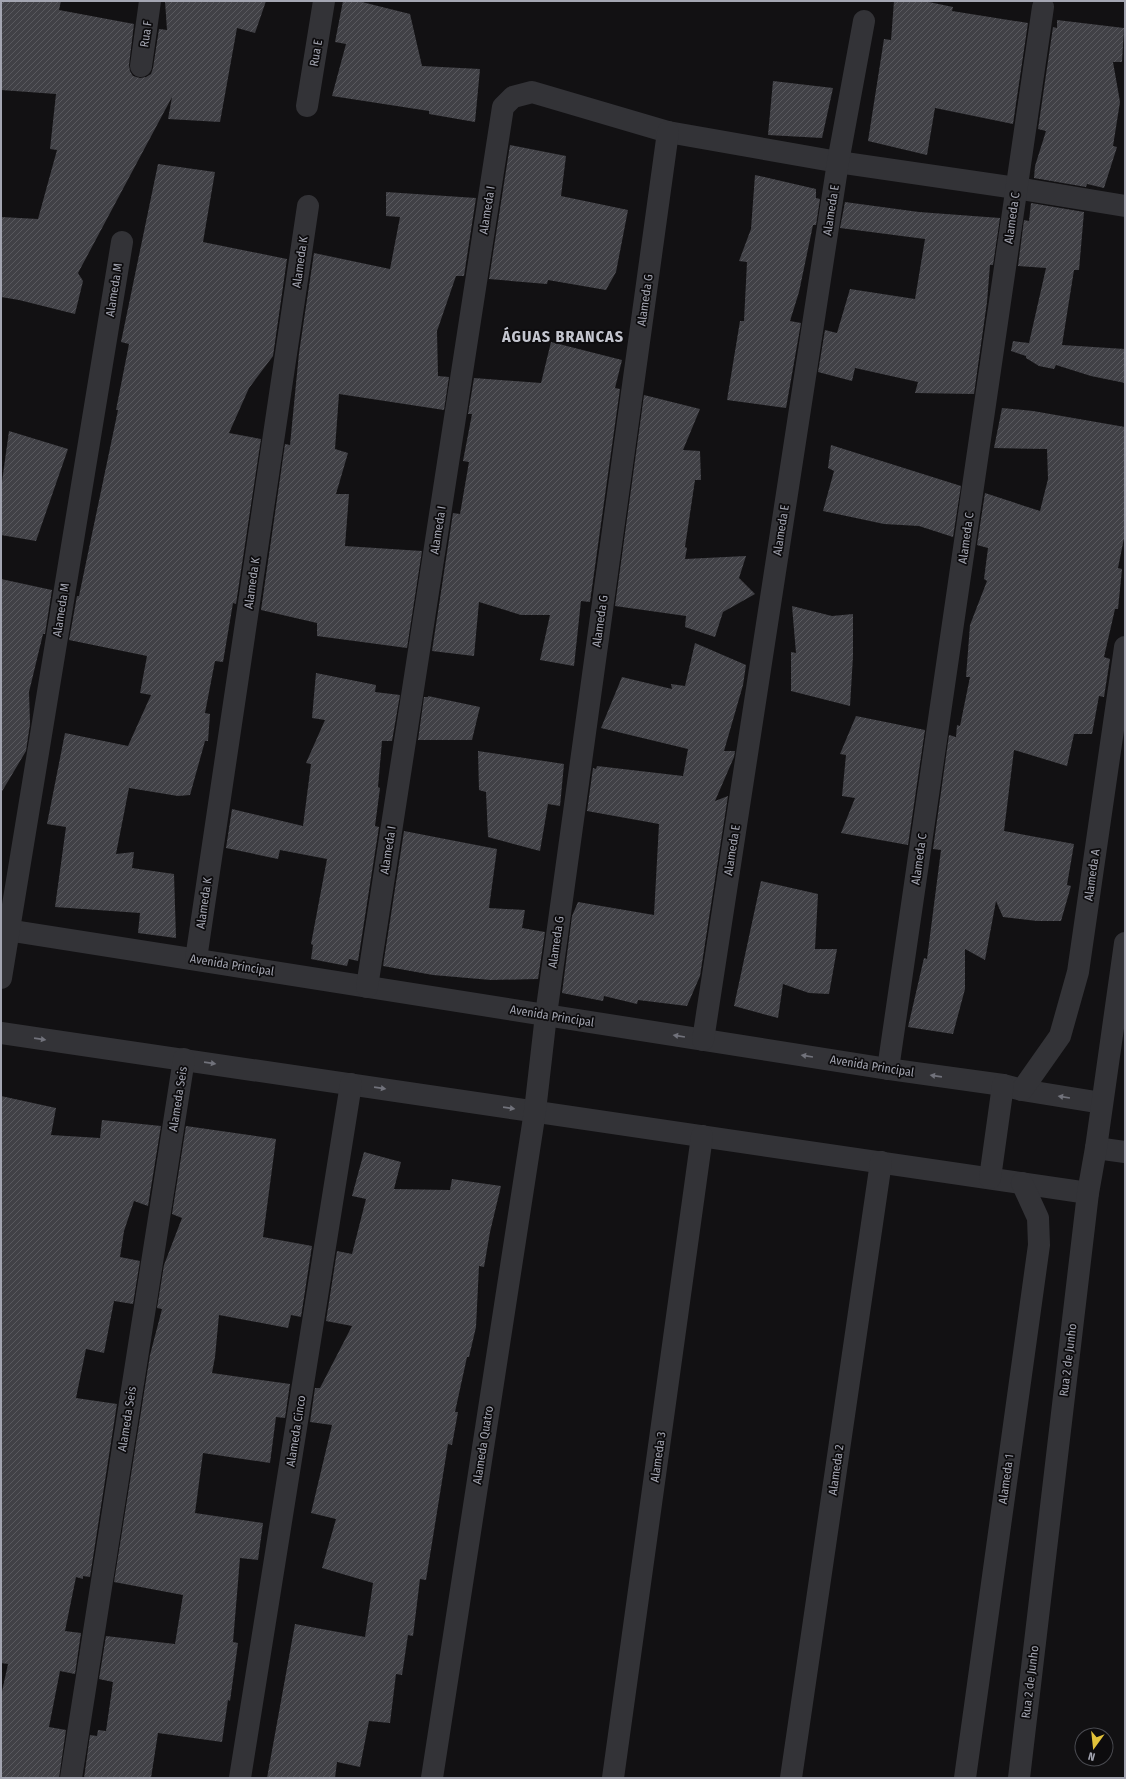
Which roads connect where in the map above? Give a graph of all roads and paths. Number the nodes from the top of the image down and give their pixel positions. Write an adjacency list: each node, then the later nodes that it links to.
1 (150, 1): 5 (street, Rua F)
2 (324, 1): 6 (street, Rua E)
3 (1043, 7): 9 (street, Alameda C)
4 (864, 21): 8 (street, Alameda E)
5 (141, 66)
6 (306, 106)
7 (668, 132): 8 (street); 18 (street, Alameda I); 19 (street, Alameda G)
8 (838, 162): 9 (street); 21 (street, Alameda E)
9 (1016, 188): 11 (street); 23 (street, Alameda C)
10 (308, 206): 16 (street, Alameda K)
11 (1125, 206)
12 (122, 242): 14 (street, Alameda M)
13 (1125, 647): 25 (street, Alameda A)
14 (5, 929): 16 (street, Avenida Principal); 17 (street, Alameda M)
15 (1125, 943): 26 (street, Rua 2 de Junho)
16 (196, 959): 18 (street, Avenida Principal)
17 (1, 978)
18 (367, 987): 19 (street, Avenida Principal)
19 (546, 1015): 21 (street, Avenida Principal, one-way to 19); 27 (street, Alameda G)
20 (1, 1033): 22 (street, one-way to 22)
21 (703, 1040): 23 (street, Avenida Principal, one-way to 21)
22 (184, 1060): 24 (street, one-way to 24); 35 (street, Alameda Seis)
23 (888, 1069): 25 (street, Avenida Principal, one-way to 23)
24 (351, 1084): 27 (street, one-way to 27); 36 (street, Alameda Cinco)
25 (1013, 1088): 26 (street, Avenida Principal, one-way to 25); 32 (street)
26 (1102, 1103): 29 (street, Rua 2 de Junho)
27 (535, 1111): 28 (street); 37 (street, Alameda Quatro)
28 (702, 1136): 31 (street); 38 (street, Alameda 3)
29 (1096, 1148): 30 (street); 34 (street, Rua 2 de Junho)
30 (1125, 1152)
31 (881, 1162): 32 (street); 39 (street, Alameda 2)
32 (990, 1178): 33 (street)
33 (1022, 1183): 34 (street); 40 (street, Alameda 1)
34 (1088, 1193): 41 (street, Rua 2 de Junho)
35 (71, 1778)
36 (240, 1778)
37 (432, 1778)
38 (613, 1778)
39 (791, 1778)
40 (965, 1778)
41 (1019, 1778)

